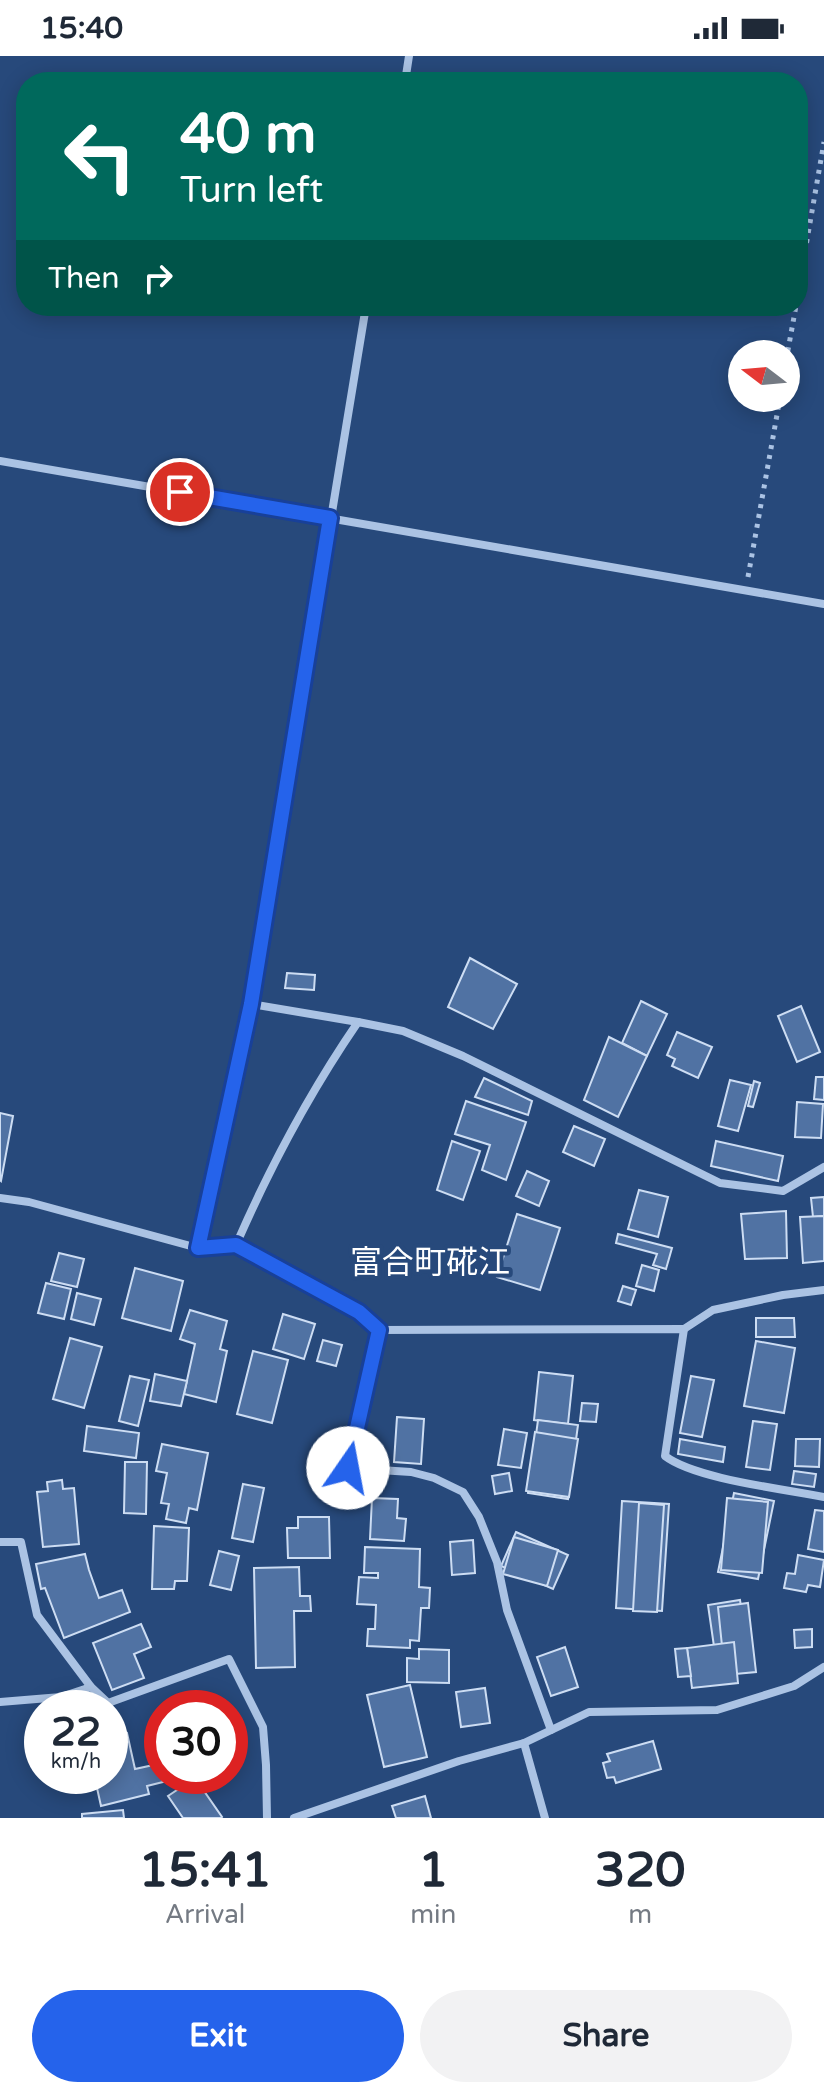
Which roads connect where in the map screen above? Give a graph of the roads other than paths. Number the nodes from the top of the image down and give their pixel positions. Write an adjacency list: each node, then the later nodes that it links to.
1 (364, 316): 3 (street)
2 (0, 461): 3 (street)
3 (330, 518): 4 (street); 5 (street)
4 (824, 604)
5 (251, 1004): 6 (street); 10 (street)
6 (358, 1022): 7 (street); 9 (street)
7 (824, 1167)
8 (0, 1198): 10 (street)
9 (236, 1245): 10 (street); 13 (street)
10 (198, 1248)
11 (824, 1290): 12 (street)
12 (684, 1329): 13 (street); 14 (street)
13 (379, 1330): 19 (street)
14 (824, 1497)
15 (0, 1542): 17 (street)
16 (824, 1667): 19 (street)
17 (91, 1687): 18 (street); 21 (street)
18 (0, 1702)
19 (551, 1730): 20 (street)
20 (524, 1743): 22 (street); 23 (street)
21 (267, 1818)
22 (294, 1818)
23 (545, 1818)

